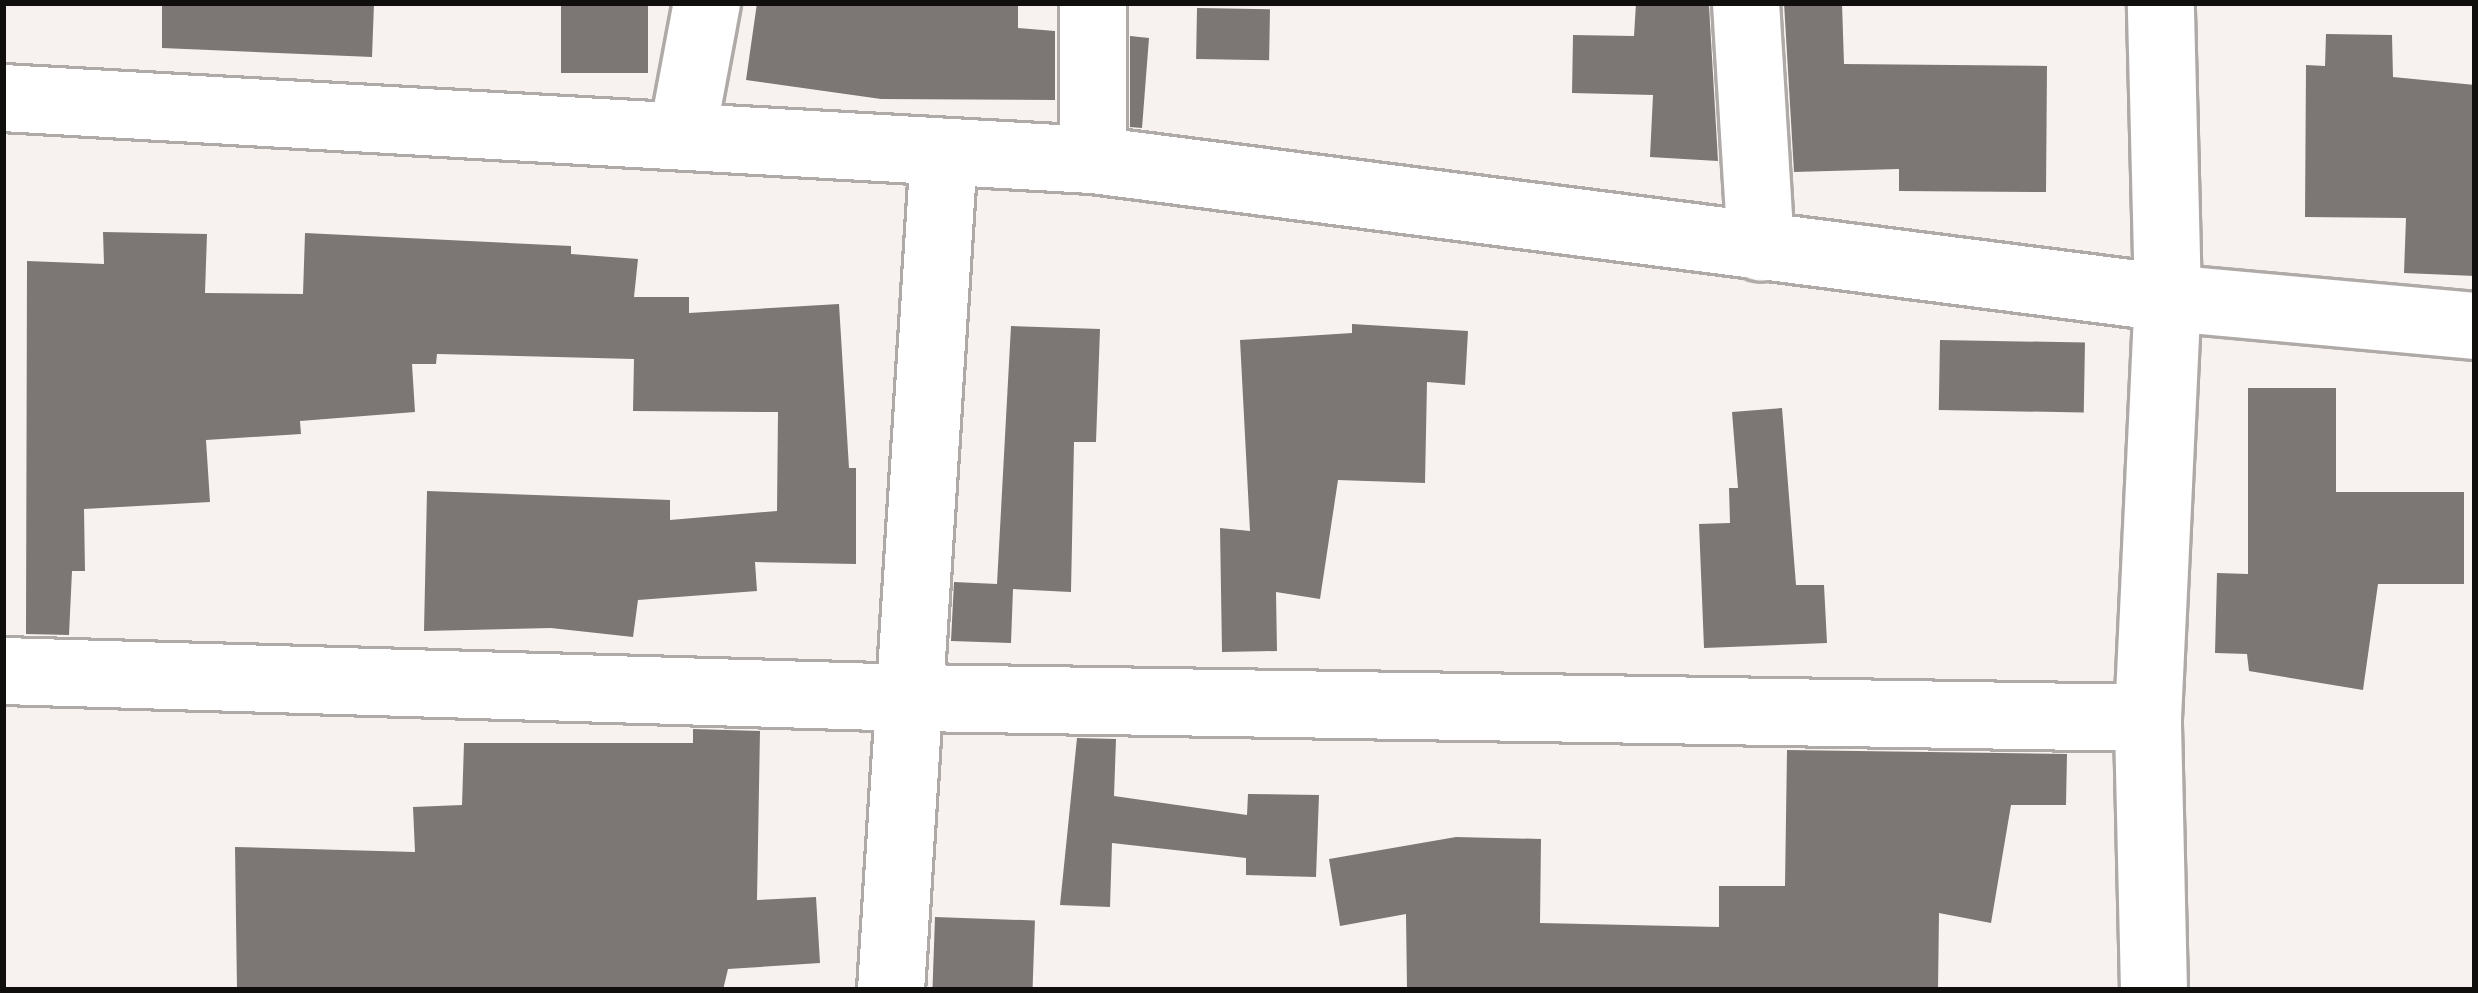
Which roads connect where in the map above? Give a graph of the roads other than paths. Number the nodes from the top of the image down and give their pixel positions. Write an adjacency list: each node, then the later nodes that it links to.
1 (707, 3): 6 (street)
2 (1093, 3): 8 (street)
3 (1746, 3): 9 (street)
4 (2161, 3): 10 (street)
5 (3, 98): 6 (street)
6 (683, 131): 7 (street)
7 (944, 153): 8 (street); 13 (street)
8 (1094, 160): 9 (street)
9 (1761, 248): 10 (street)
10 (2168, 298): 11 (street); 14 (street)
11 (2475, 326)
12 (3, 671): 13 (street)
13 (915, 698): 14 (street); 15 (street)
14 (2148, 718): 16 (street)
15 (890, 990)
16 (2154, 990)

